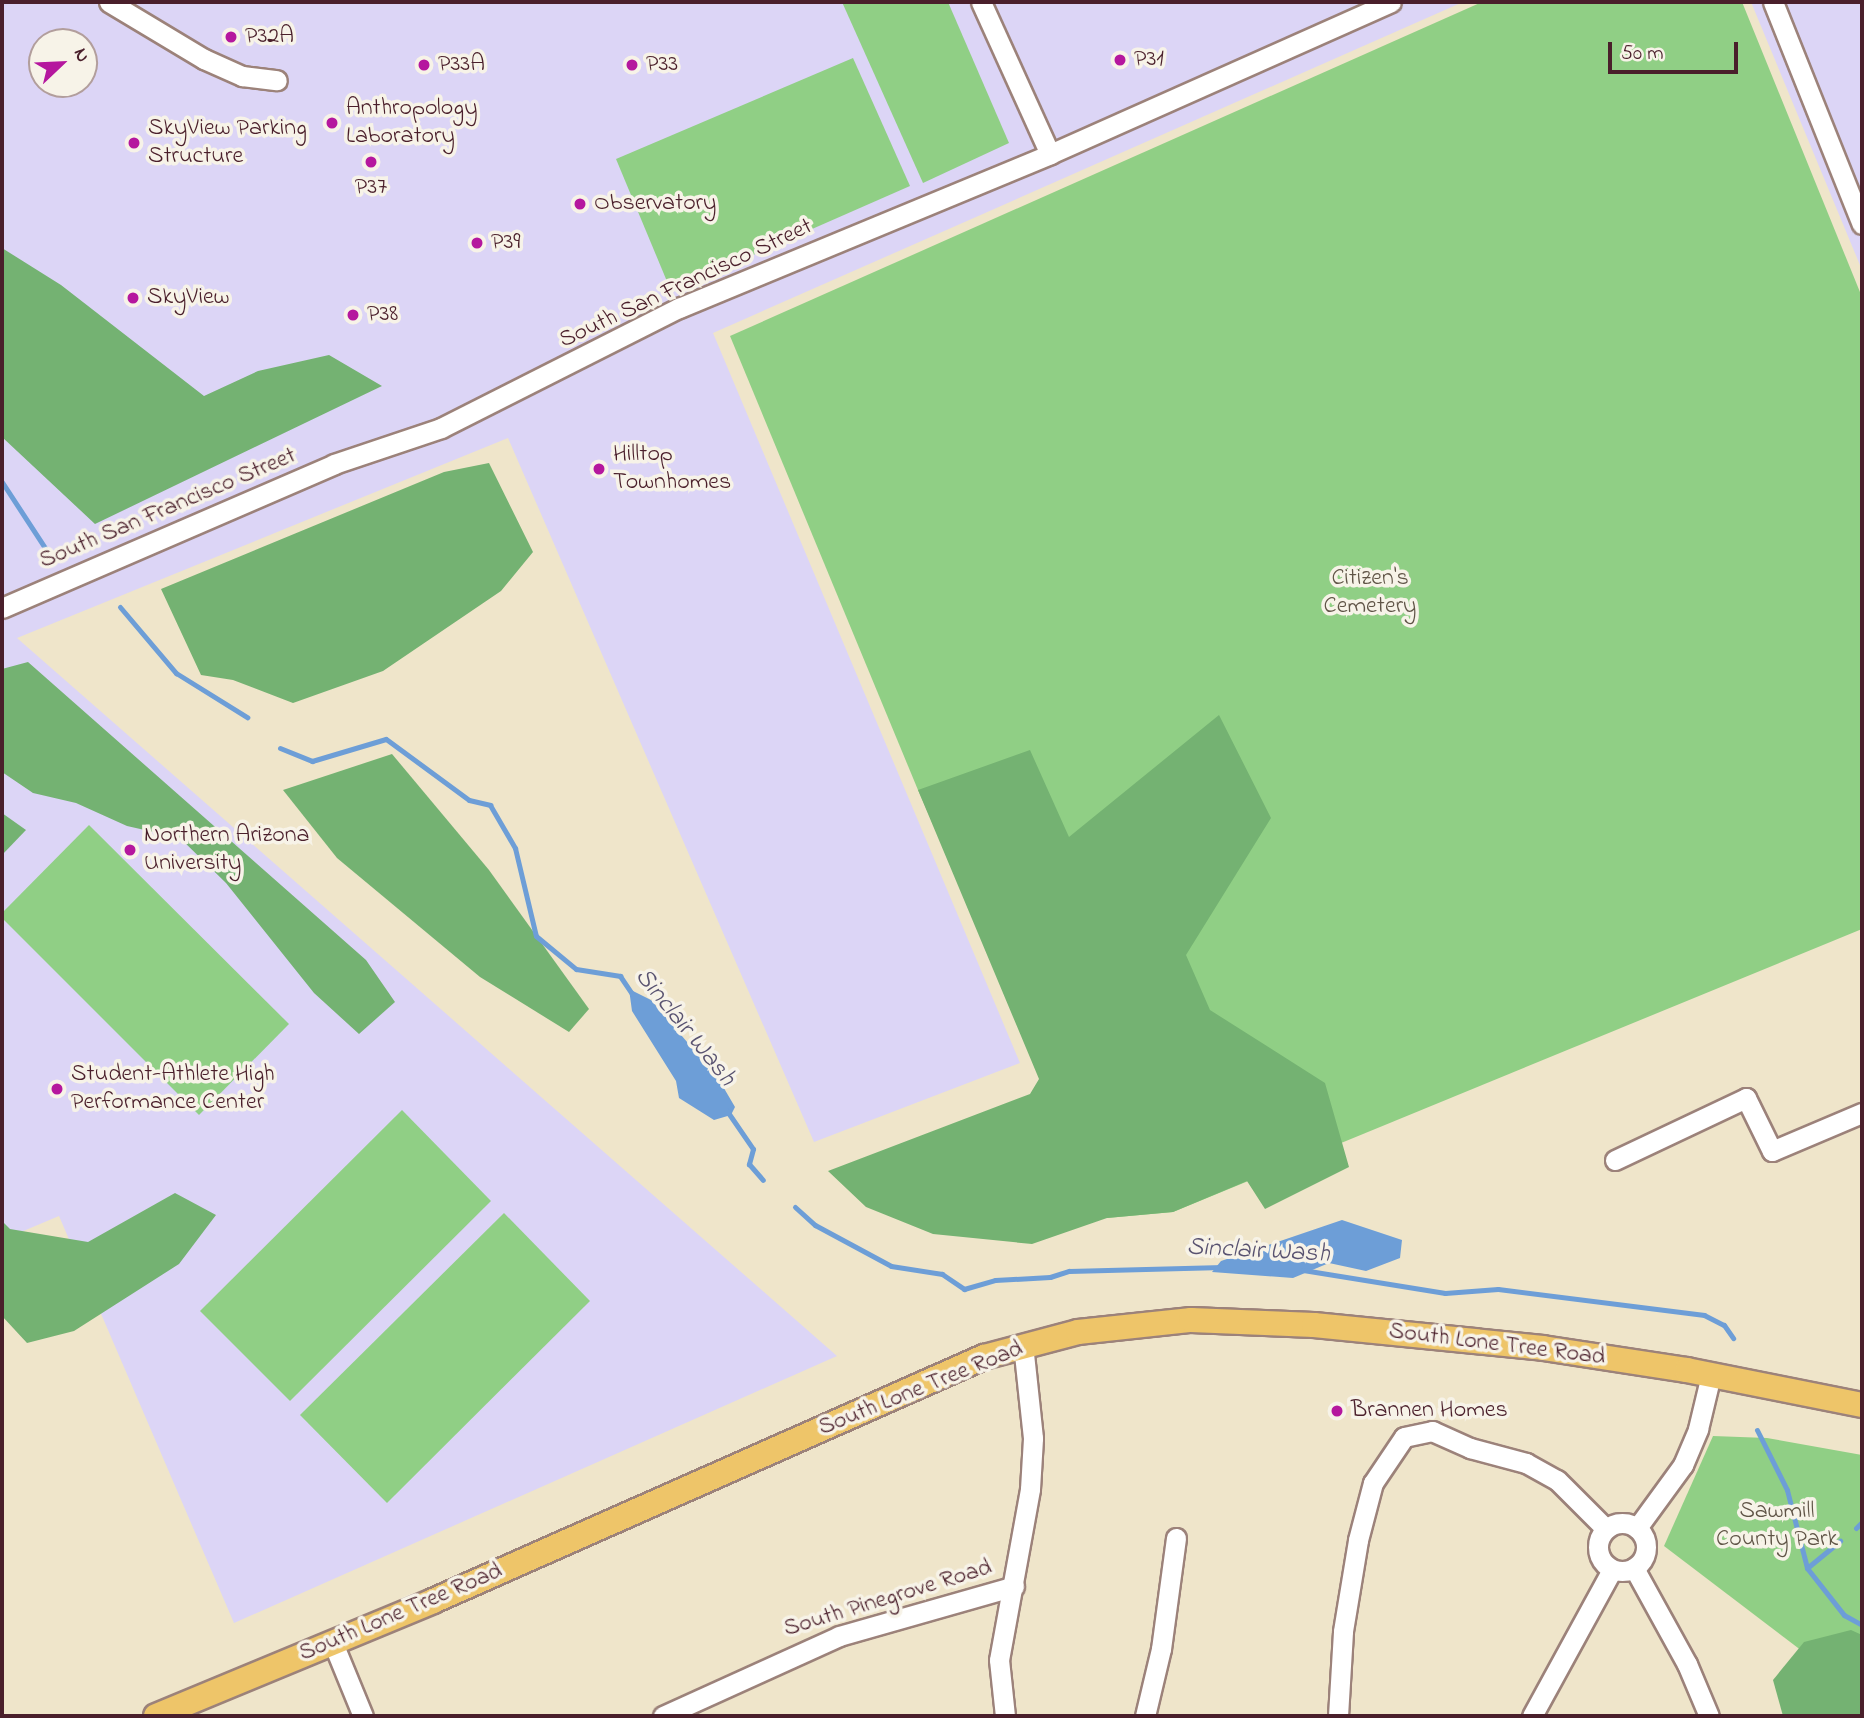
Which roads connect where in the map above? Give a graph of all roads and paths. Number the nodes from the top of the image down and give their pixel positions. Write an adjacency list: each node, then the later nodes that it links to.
1 (109, 2): 5 (street)
2 (981, 2): 6 (street)
3 (1391, 2): 6 (street, South San Francisco Street)
4 (1773, 2): 7 (street)
5 (277, 80)
6 (1050, 154): 8 (street, South San Francisco Street)
7 (1862, 224)
8 (2, 608)
9 (1862, 1113): 10 (street)
10 (1615, 1160)
11 (1023, 1345): 12 (main road, South Lone Tree Road); 19 (street); 20 (main road, South Lone Tree Road)
12 (1712, 1375): 13 (main road, South Lone Tree Road); 14 (street)
13 (1862, 1405)
14 (1637, 1528): 15 (street); 17 (street)
15 (1606, 1529): 18 (street); 26 (street)
16 (1176, 1538): 25 (street)
17 (1634, 1568): 18 (street); 28 (street)
18 (1612, 1570): 27 (street)
19 (1014, 1586): 23 (street, South Pinegrove Road); 24 (street)
20 (332, 1643): 21 (main road, South Lone Tree Road); 22 (street)
21 (156, 1716)
22 (363, 1716)
23 (663, 1716)
24 (1005, 1716)
25 (1145, 1716)
26 (1338, 1716)
27 (1532, 1716)
28 (1709, 1716)

